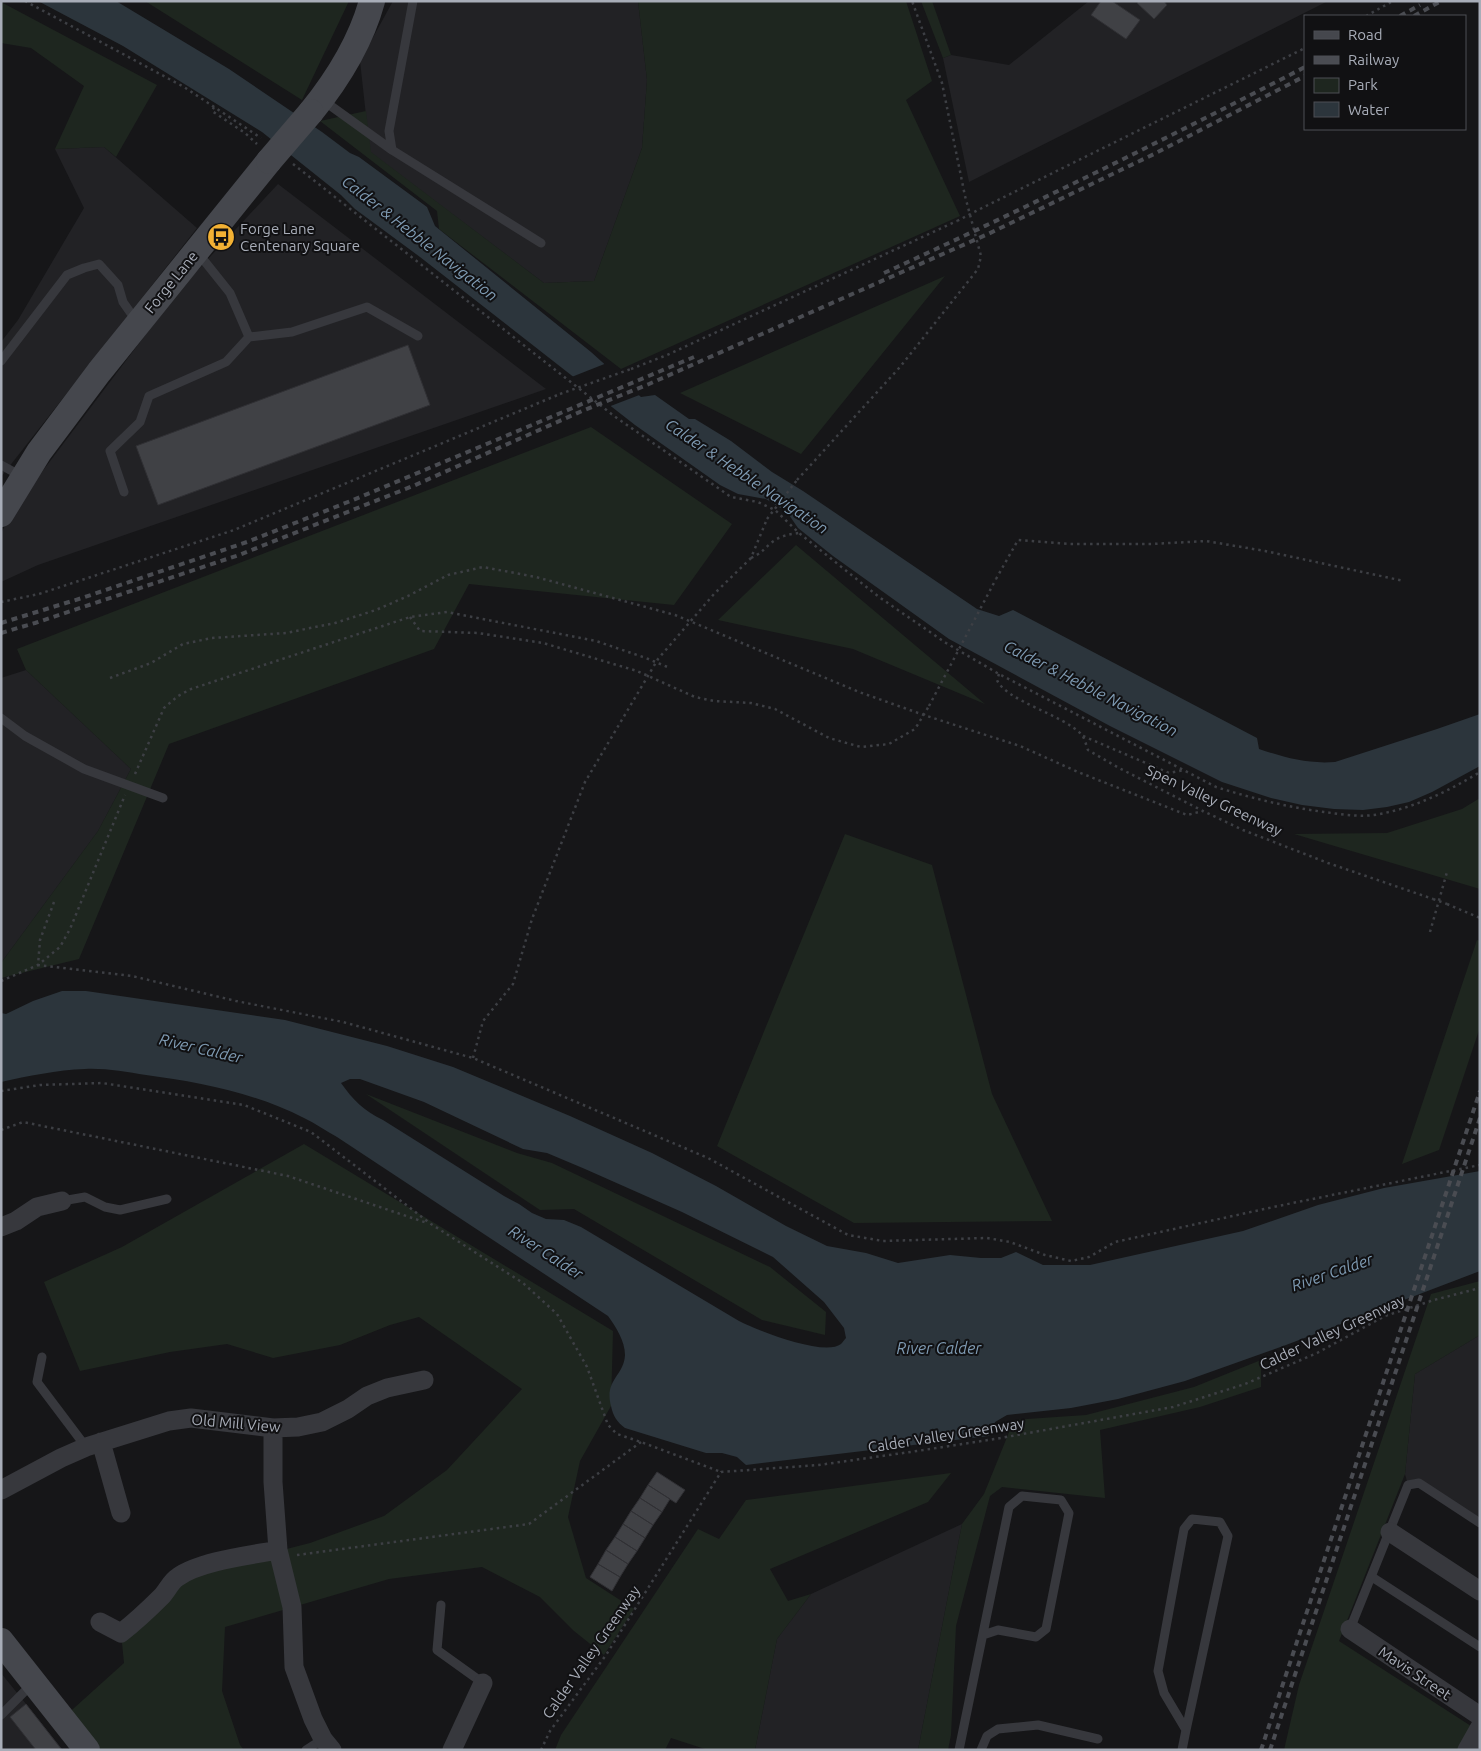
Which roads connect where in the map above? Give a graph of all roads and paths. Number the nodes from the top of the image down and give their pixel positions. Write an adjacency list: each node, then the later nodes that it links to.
1 (25, 1): 9 (path)
2 (372, 1): 8 (street, Forge Lane)
3 (413, 1): 10 (lane)
4 (912, 1): 22 (path, bridge)
5 (1393, 1): 6 (path)
6 (1368, 15)
7 (1304, 48): 24 (path, bridge)
8 (316, 105): 10 (lane); 11 (street, Forge Lane, bridge)
9 (214, 107): 11 (path); 11 (path)
10 (392, 150): 12 (lane)
11 (270, 152): 13 (street, Forge Lane); 21 (path)
12 (541, 244)
13 (196, 251): 14 (street, Forge Lane); 16 (lane)
14 (138, 323): 17 (lane); 18 (street, Forge Lane)
15 (418, 336): 16 (lane)
16 (249, 337): 19 (lane)
17 (1, 361)
18 (12, 471): 20 (street, Forge Lane)
19 (124, 492)
20 (1, 514)
21 (799, 533): 22 (path); 28 (path)
22 (750, 558): 26 (path)
23 (1404, 581): 30 (path, bridge)
24 (1, 602)
25 (410, 617): 26 (path); 30 (path); 35 (path)
26 (656, 662): 27 (path); 44 (path)
27 (670, 668)
28 (999, 674): 32 (path, Spen Valley Greenway); 33 (path)
29 (110, 678): 30 (path)
30 (924, 716): 37 (path)
31 (1, 718): 35 (lane)
32 (1083, 736): 33 (path); 37 (path, Spen Valley Greenway)
33 (1185, 770): 34 (path)
34 (1480, 772)
35 (129, 787): 36 (lane); 42 (path)
36 (163, 798)
37 (1203, 812): 40 (path, Spen Valley Greenway, bridge)
38 (1447, 872): 41 (path)
39 (54, 902): 42 (path)
40 (1480, 918)
41 (1430, 932)
42 (38, 964): 43 (path); 44 (path)
43 (1, 981)
44 (473, 1058): 47 (path)
45 (1, 1091): 50 (path)
46 (1, 1130): 50 (path)
47 (1480, 1165)
48 (167, 1199): 49 (lane)
49 (62, 1201): 51 (street)
50 (431, 1224): 56 (path)
51 (1, 1227)
52 (1480, 1288): 58 (path, Calder Valley Greenway)
53 (42, 1357): 57 (lane)
54 (424, 1380): 55 (street, Old Mill View)
55 (272, 1428): 57 (street, Old Mill View); 63 (street)
56 (641, 1442): 58 (path); 63 (path)
57 (94, 1445): 59 (street, Old Mill View); 60 (street)
58 (721, 1472): 83 (path, Calder Valley Greenway)
59 (1, 1490)
60 (121, 1513)
61 (1480, 1523): 62 (lane)
62 (1390, 1532): 64 (lane); 65 (street)
63 (279, 1554): 67 (street); 79 (street)
64 (1372, 1577): 68 (lane); 71 (lane)
65 (1480, 1590)
66 (441, 1605): 73 (lane)
67 (100, 1622)
68 (1350, 1629): 75 (street, Mavis Street)
69 (983, 1635): 69 (lane); 84 (lane)
70 (1, 1641): 72 (street)
71 (1480, 1647)
72 (34, 1682): 74 (lane); 80 (street)
73 (483, 1683): 82 (street)
74 (1, 1715)
75 (1480, 1716)
76 (1480, 1727): 87 (street)
77 (1186, 1730): 77 (lane); 86 (lane)
78 (1098, 1739): 85 (lane)
79 (328, 1744): 81 (lane)
80 (87, 1750)
81 (306, 1750)
82 (452, 1750)
83 (541, 1750)
84 (959, 1750)
85 (981, 1750)
86 (1182, 1750)
87 (1467, 1750)

